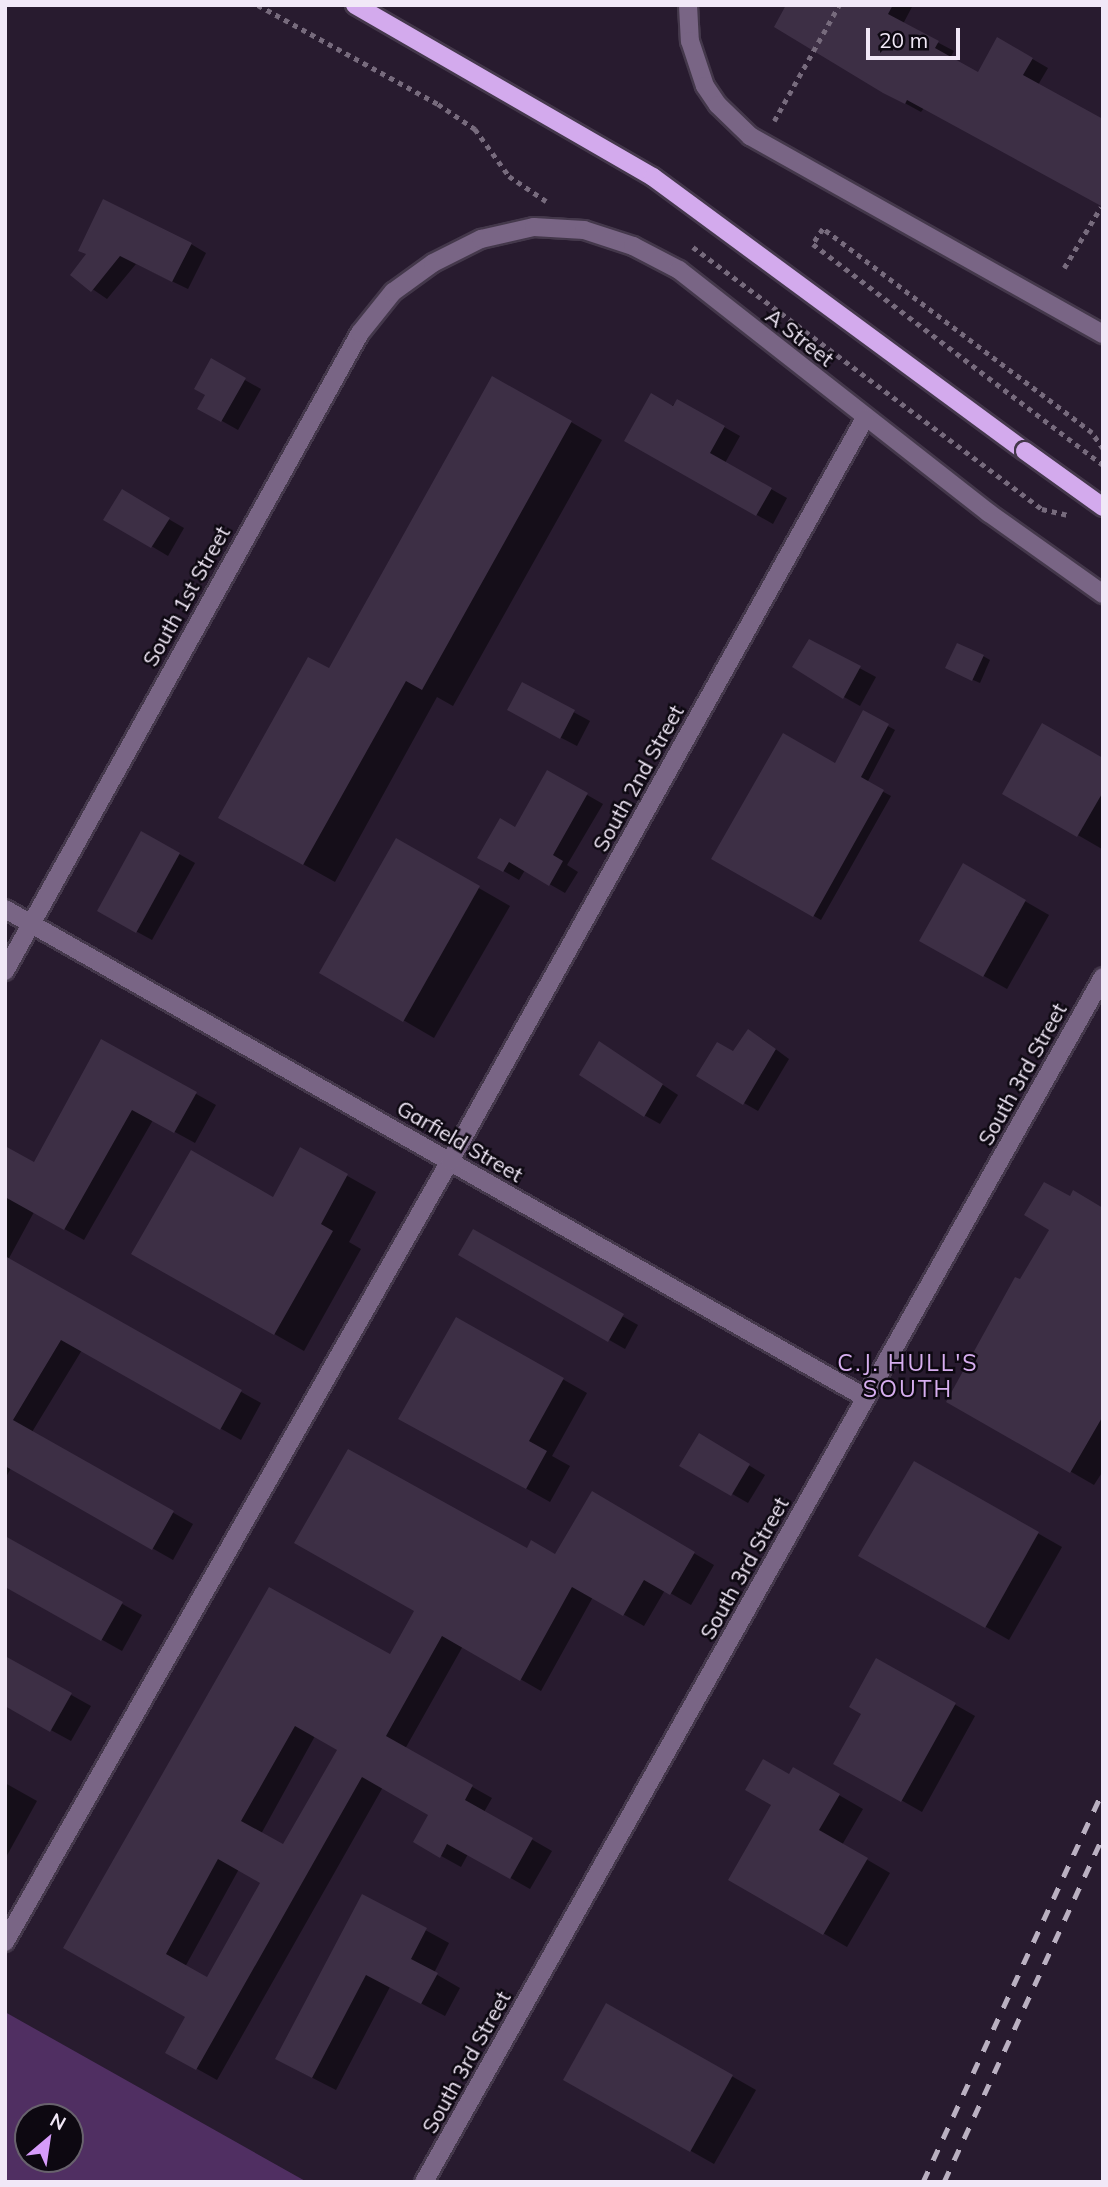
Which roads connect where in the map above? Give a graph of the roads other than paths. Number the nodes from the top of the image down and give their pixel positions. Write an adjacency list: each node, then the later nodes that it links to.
1 (355, 5): 6 (main road, A Street, bridge)
2 (688, 5): 4 (street)
3 (433, 263): 5 (street, A Street); 9 (street, South 1st Street)
4 (1103, 334)
5 (865, 418): 7 (street, A Street); 12 (street, South 2nd Street)
6 (1103, 507)
7 (1103, 594)
8 (5, 909): 9 (street, Garfield Street)
9 (32, 923): 10 (street, South 1st Street); 12 (street, Garfield Street)
10 (5, 971)
11 (1103, 977): 13 (street, South 3rd Street)
12 (450, 1161): 13 (street, Garfield Street); 14 (street, South 2nd Street)
13 (866, 1398): 15 (street, South 3rd Street)
14 (5, 1942)
15 (424, 2182)

